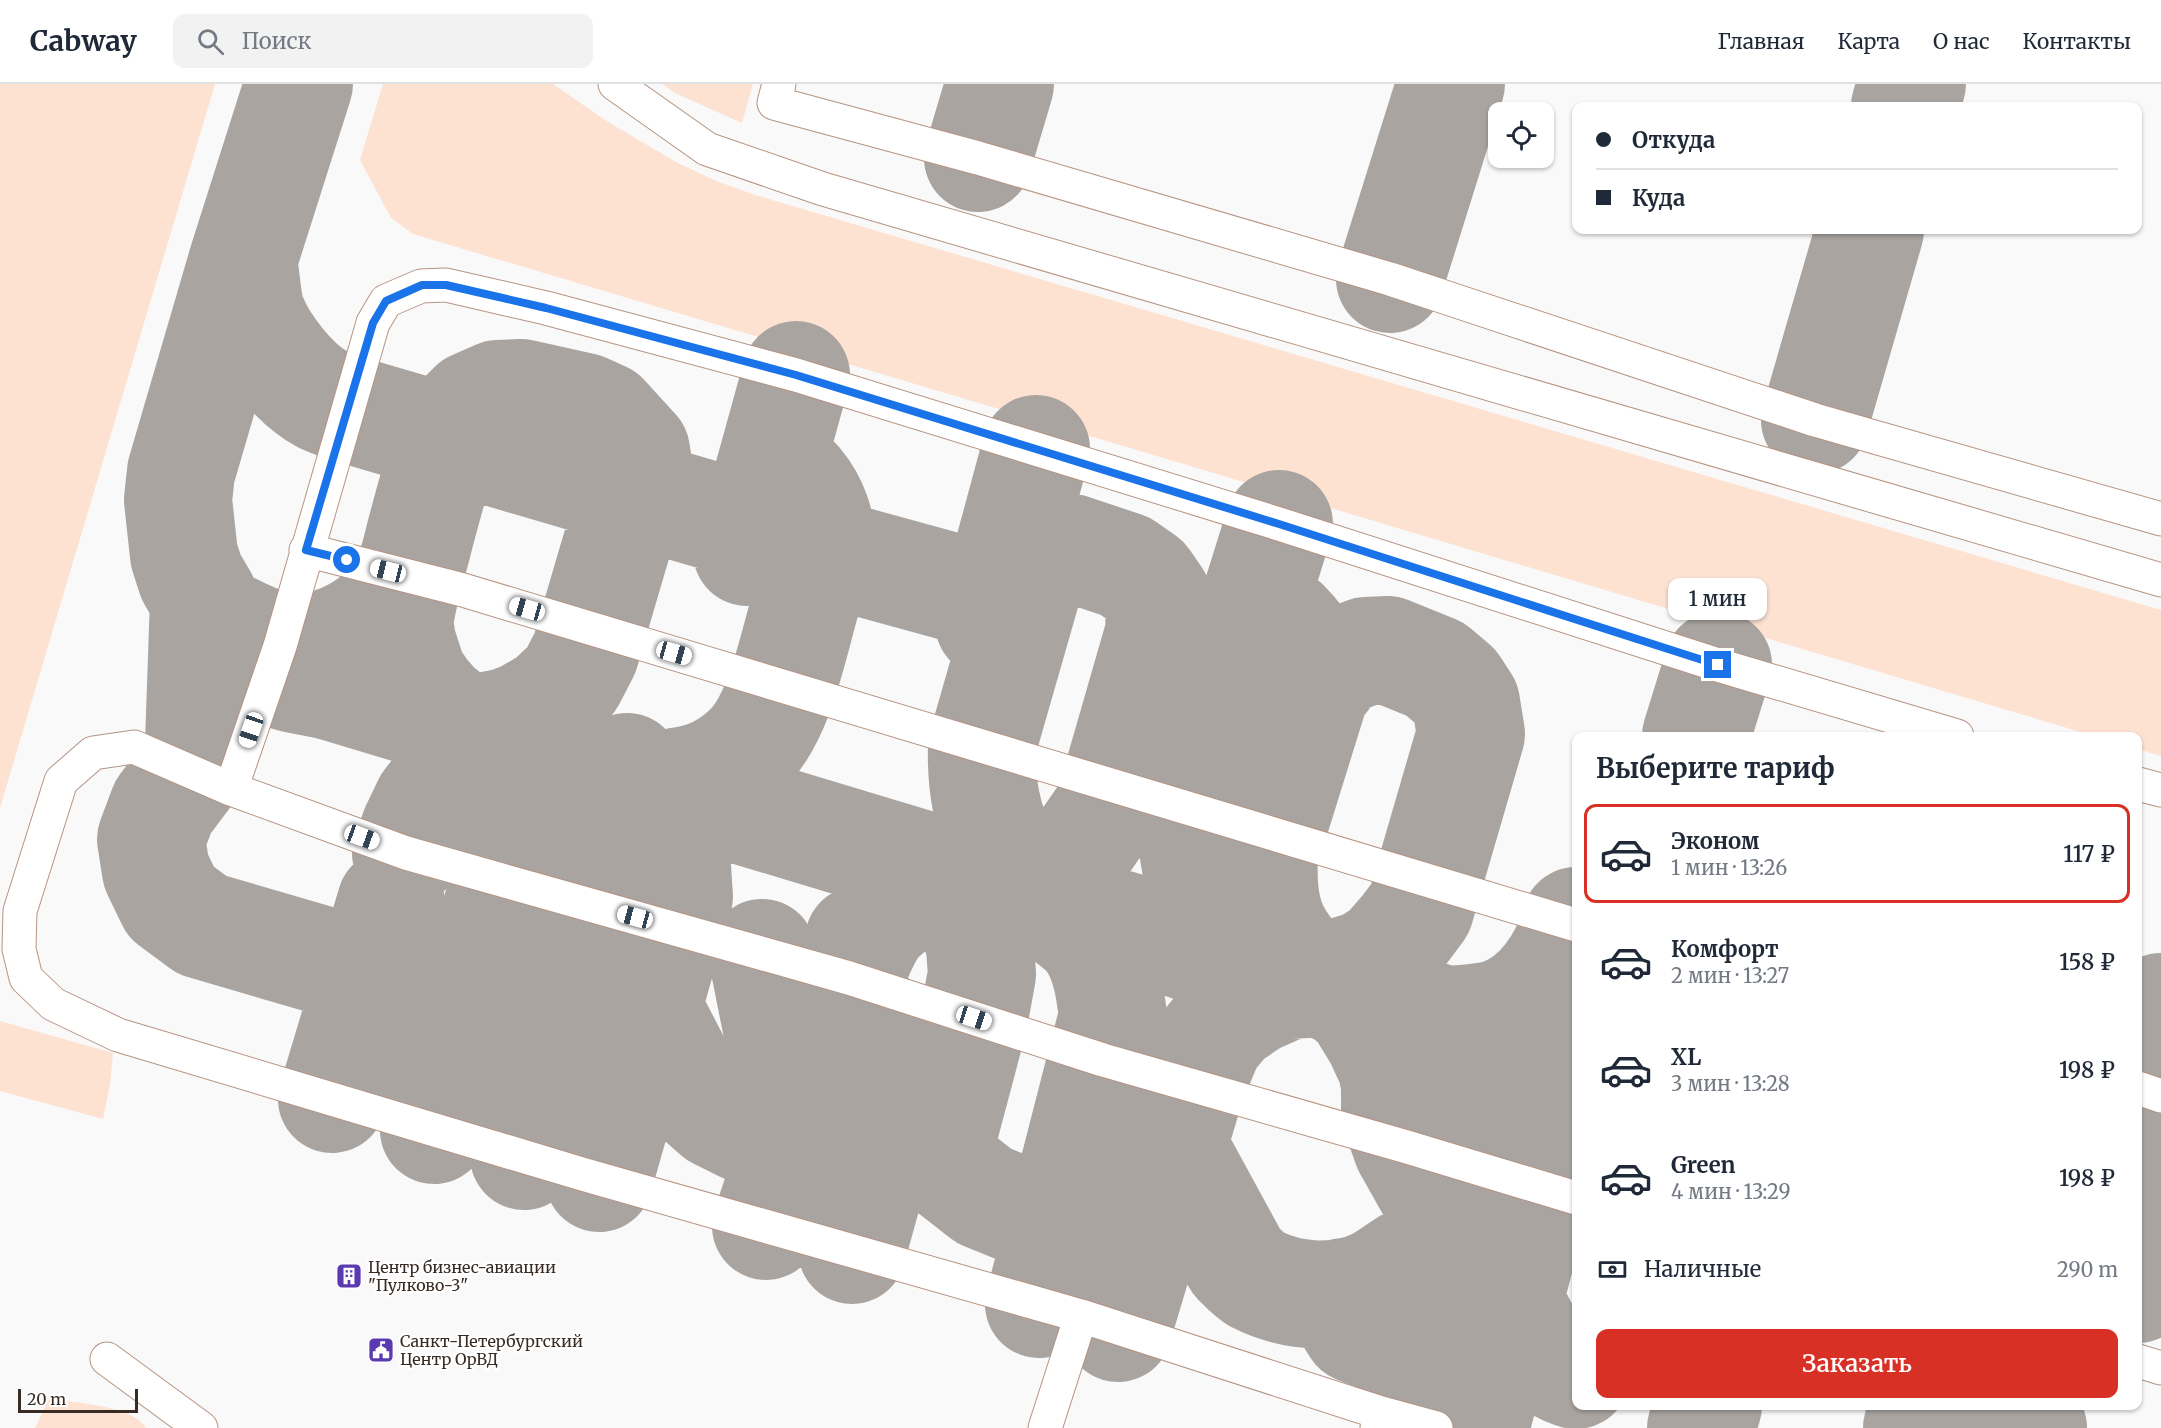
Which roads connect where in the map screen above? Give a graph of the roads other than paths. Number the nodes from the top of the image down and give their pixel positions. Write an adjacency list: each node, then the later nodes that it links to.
1 (615, 84): 5 (lane)
2 (779, 84): 3 (lane)
3 (2161, 519)
4 (306, 550): 6 (lane); 8 (lane); 10 (lane)
5 (2161, 580)
6 (1944, 732)
7 (2142, 785): 9 (lane)
8 (231, 789): 13 (lane); 14 (lane)
9 (2161, 790)
10 (1572, 924)
11 (2142, 1089): 12 (lane)
12 (2161, 1096)
13 (1572, 1197)
14 (1081, 1316): 18 (lane); 20 (lane)
15 (107, 1359): 19 (lane)
16 (2142, 1362): 17 (lane)
17 (2161, 1368)
18 (1379, 1420): 21 (lane)
19 (201, 1428)
20 (1045, 1428)
21 (1436, 1428)

